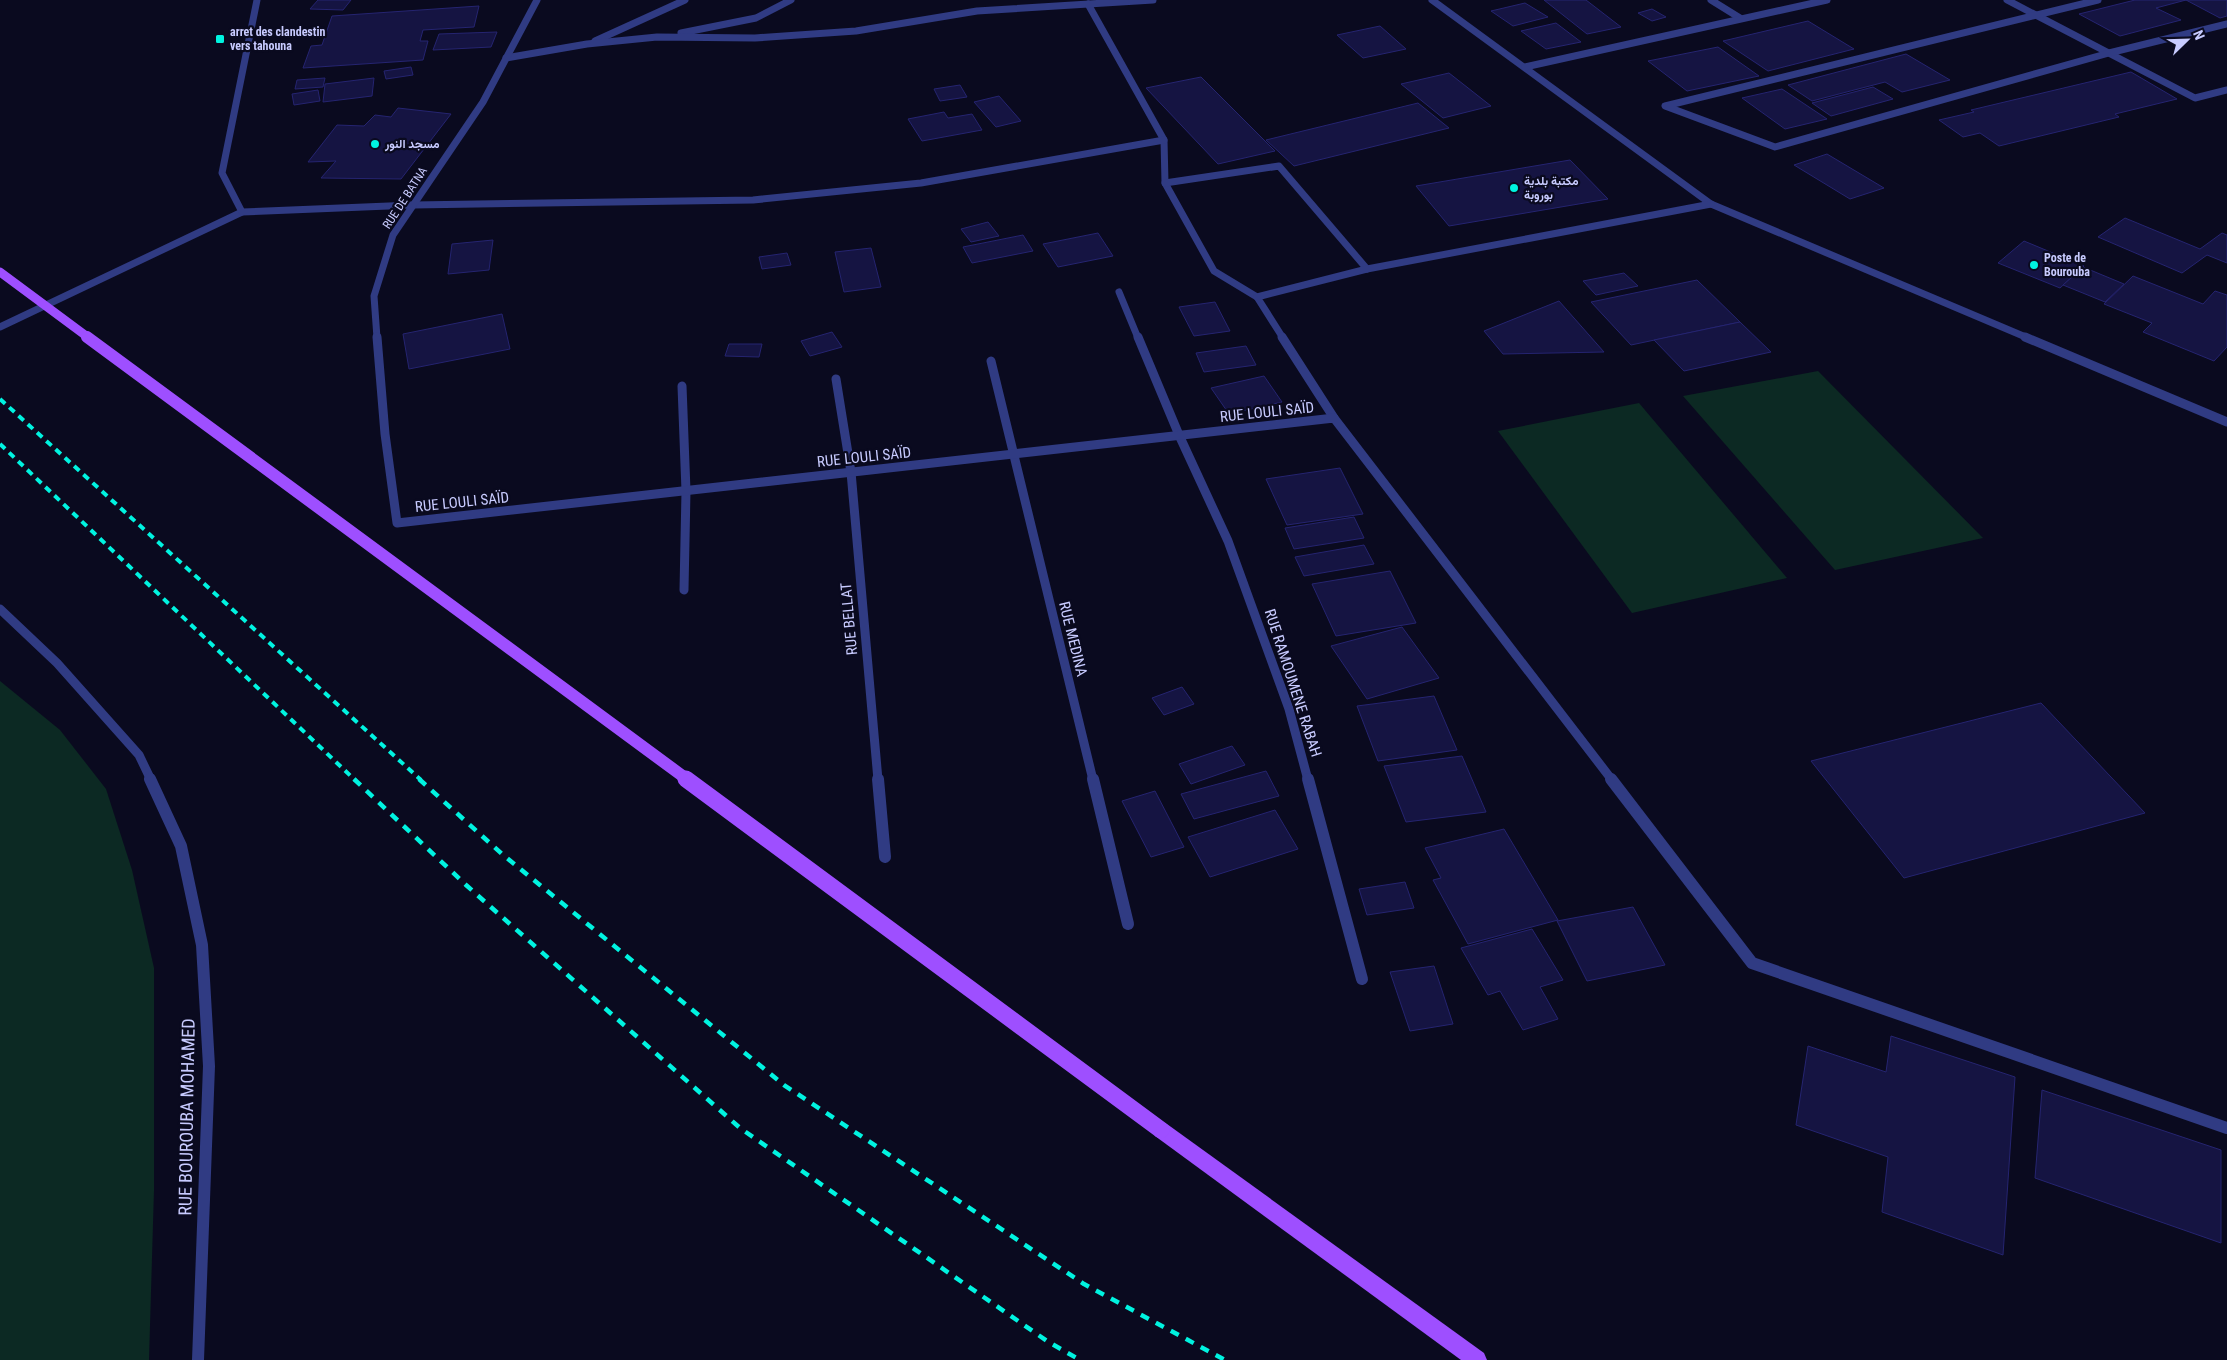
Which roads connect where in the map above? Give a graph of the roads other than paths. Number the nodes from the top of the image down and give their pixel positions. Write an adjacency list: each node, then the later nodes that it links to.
1 (257, 0): 25 (street)
2 (537, 0): 18 (street, RUE DE BATNA)
3 (685, 0): 16 (street)
4 (791, 0): 15 (street)
5 (1153, 0): 11 (street)
6 (1432, 0): 19 (street)
7 (1711, 0): 13 (street)
8 (1827, 0): 13 (street)
9 (2008, 0): 12 (street)
10 (2098, 0): 12 (street)
11 (1088, 4): 15 (street); 21 (street)
12 (2036, 15): 17 (street); 17 (street)
13 (1740, 18): 19 (street)
14 (2227, 24): 17 (street)
15 (658, 37): 16 (street)
16 (587, 44): 18 (street)
17 (2109, 54): 20 (street)
18 (506, 58): 24 (street, RUE DE BATNA)
19 (1525, 66): 23 (street)
20 (2227, 90)
21 (1164, 140): 22 (street); 24 (street)
22 (1165, 183): 26 (street); 29 (street)
23 (1710, 204): 26 (street); 35 (street)
24 (413, 205): 25 (street); 40 (street, RUE DE BATNA)
25 (242, 212): 30 (street)
26 (1367, 269): 29 (street)
27 (0, 272): 48 (main road, bridge)
28 (1119, 292): 36 (street, RUE RAMOUMENE RABAH)
29 (1257, 297): 34 (street)
30 (0, 327)
31 (991, 362): 37 (street, RUE MEDINA)
32 (836, 380): 38 (street, RUE BELLAT)
33 (682, 386): 39 (street)
34 (1334, 418): 36 (street, RUE LOULI SAÏD); 46 (street)
35 (2227, 422)
36 (1179, 435): 37 (street, RUE LOULI SAÏD); 45 (street, RUE RAMOUMENE RABAH)
37 (1012, 454): 38 (street, RUE LOULI SAÏD); 44 (street, RUE MEDINA)
38 (851, 472): 39 (street, RUE LOULI SAÏD); 43 (street, RUE BELLAT)
39 (686, 491): 40 (street, RUE LOULI SAÏD); 41 (street)
40 (397, 523)
41 (684, 590)
42 (0, 609): 47 (street, RUE BOUROUBA MOHAMED)
43 (885, 857)
44 (1128, 924)
45 (1362, 978)
46 (2227, 1128)
47 (198, 1360)
48 (1477, 1360)

